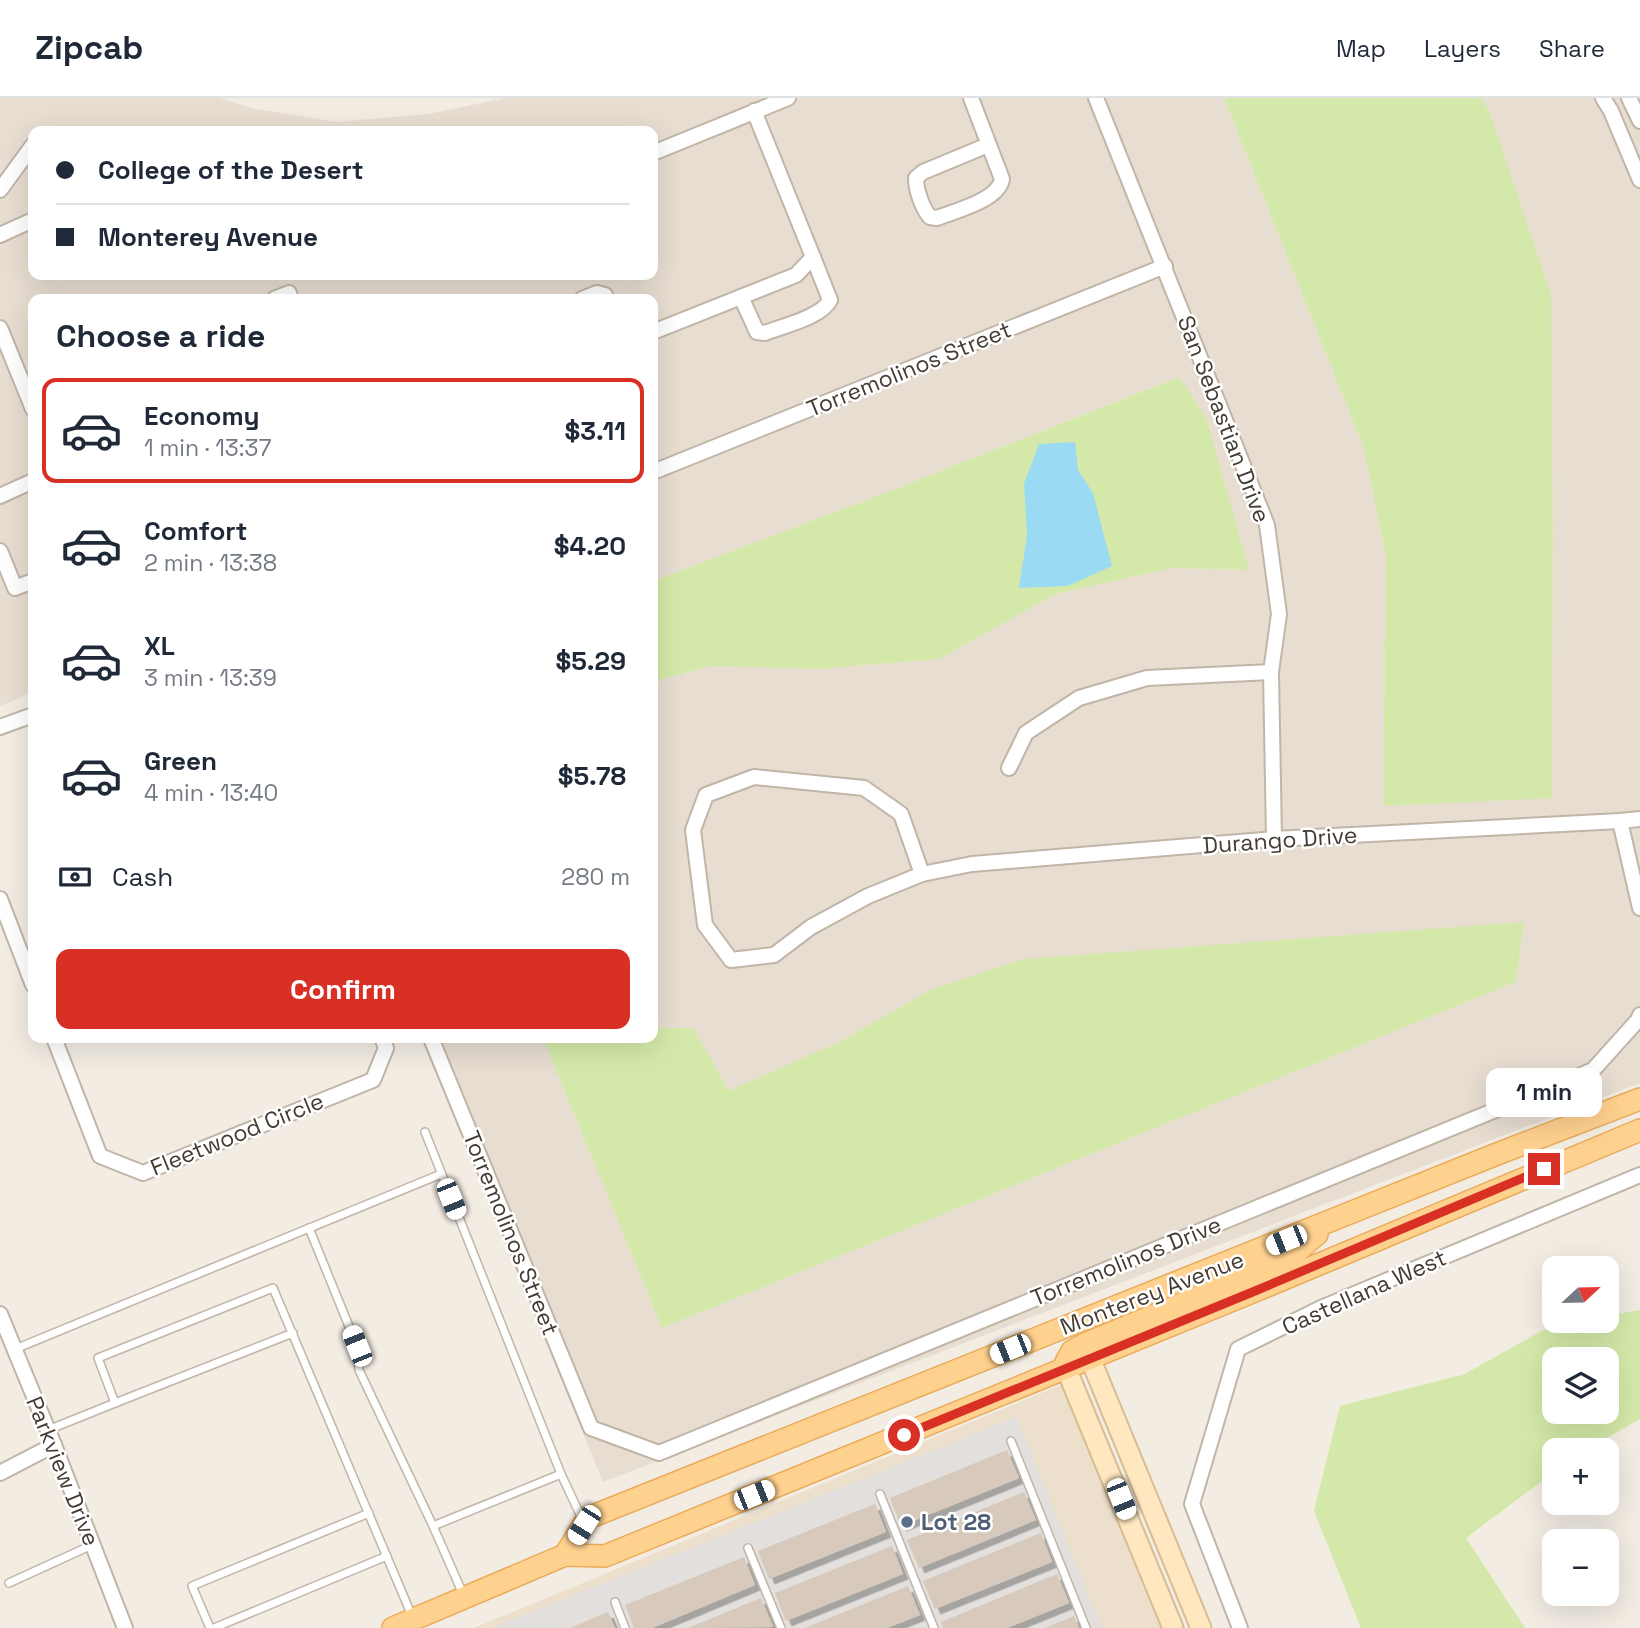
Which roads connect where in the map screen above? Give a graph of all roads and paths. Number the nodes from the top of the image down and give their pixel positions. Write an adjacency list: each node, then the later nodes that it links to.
1 (788, 98): 6 (street)
2 (971, 98): 8 (street)
3 (1096, 98): 16 (street, San Sebastian Drive)
4 (1603, 98): 11 (street)
5 (1629, 98): 7 (street)
6 (754, 111): 9 (street); 15 (street)
7 (1640, 121)
8 (988, 145): 8 (street)
9 (658, 151)
10 (28, 152): 12 (street)
11 (1640, 180)
12 (0, 190)
13 (28, 222): 14 (street)
14 (0, 234)
15 (813, 257): 17 (street); 17 (street)
16 (1165, 266): 21 (street, Torremolinos Street); 26 (street, San Sebastian Drive)
17 (741, 297): 19 (street)
18 (0, 328): 20 (street)
19 (658, 330)
20 (28, 397)
21 (658, 470)
22 (28, 483): 23 (street)
23 (0, 496)
24 (0, 551): 25 (street)
25 (28, 583)
26 (1271, 672): 29 (street); 32 (street, San Sebastian Drive)
27 (28, 717): 28 (street)
28 (0, 727)
29 (1009, 768)
30 (1640, 818): 31 (street, Durango Drive)
31 (1620, 821): 32 (street, Durango Drive); 35 (street)
32 (1274, 839): 33 (street, Durango Drive)
33 (922, 874): 33 (street, Durango Drive)
34 (0, 899): 36 (street)
35 (1640, 908)
36 (28, 972)
37 (1640, 1015): 54 (street, Torremolinos Drive)
38 (56, 1043): 39 (street, Fleetwood Circle)
39 (384, 1043)
40 (433, 1043): 54 (street, Torremolinos Street)
41 (1640, 1099): 46 (main road, Monterey Avenue)
42 (1640, 1130): 51 (main road, Monterey Avenue)
43 (425, 1132): 44 (lane)
44 (441, 1174): 47 (lane); 59 (lane)
45 (1640, 1175): 81 (street, Castellana West)
46 (1331, 1222): 52 (main road); 62 (main road, Monterey Avenue)
47 (309, 1228): 50 (lane); 63 (lane)
48 (0, 1314): 50 (street, Parkview Drive)
49 (293, 1333): 53 (lane); 53 (lane); 61 (lane)
50 (15, 1349): 55 (street, Parkview Drive)
51 (1090, 1358): 52 (main road, Monterey Avenue); 80 (street)
52 (1066, 1368): 66 (main road, Monterey Avenue); 79 (street)
53 (115, 1403): 55 (lane)
54 (591, 1428)
55 (48, 1430): 57 (street, Parkview Drive)
56 (1011, 1441): 78 (lane)
57 (54, 1445): 58 (street); 64 (street, Parkview Drive)
58 (0, 1473)
59 (561, 1474): 62 (lane); 63 (lane)
60 (880, 1494): 77 (lane)
61 (369, 1513): 67 (lane); 73 (lane)
62 (584, 1525): 66 (main road, Monterey Avenue)
63 (433, 1526): 69 (lane)
64 (93, 1545): 68 (lane); 72 (street, Parkview Drive)
65 (748, 1548): 76 (lane)
66 (565, 1555): 69 (main road, Monterey Avenue)
67 (387, 1556): 71 (lane); 73 (lane)
68 (9, 1583)
69 (465, 1598): 71 (main road, Monterey Avenue)
70 (615, 1602): 75 (lane)
71 (414, 1619): 74 (main road, Monterey Avenue)
72 (125, 1628)
73 (212, 1628)
74 (393, 1628)
75 (625, 1628)
76 (781, 1628)
77 (934, 1628)
78 (1086, 1628)
79 (1173, 1628)
80 (1201, 1628)
81 (1240, 1628)

